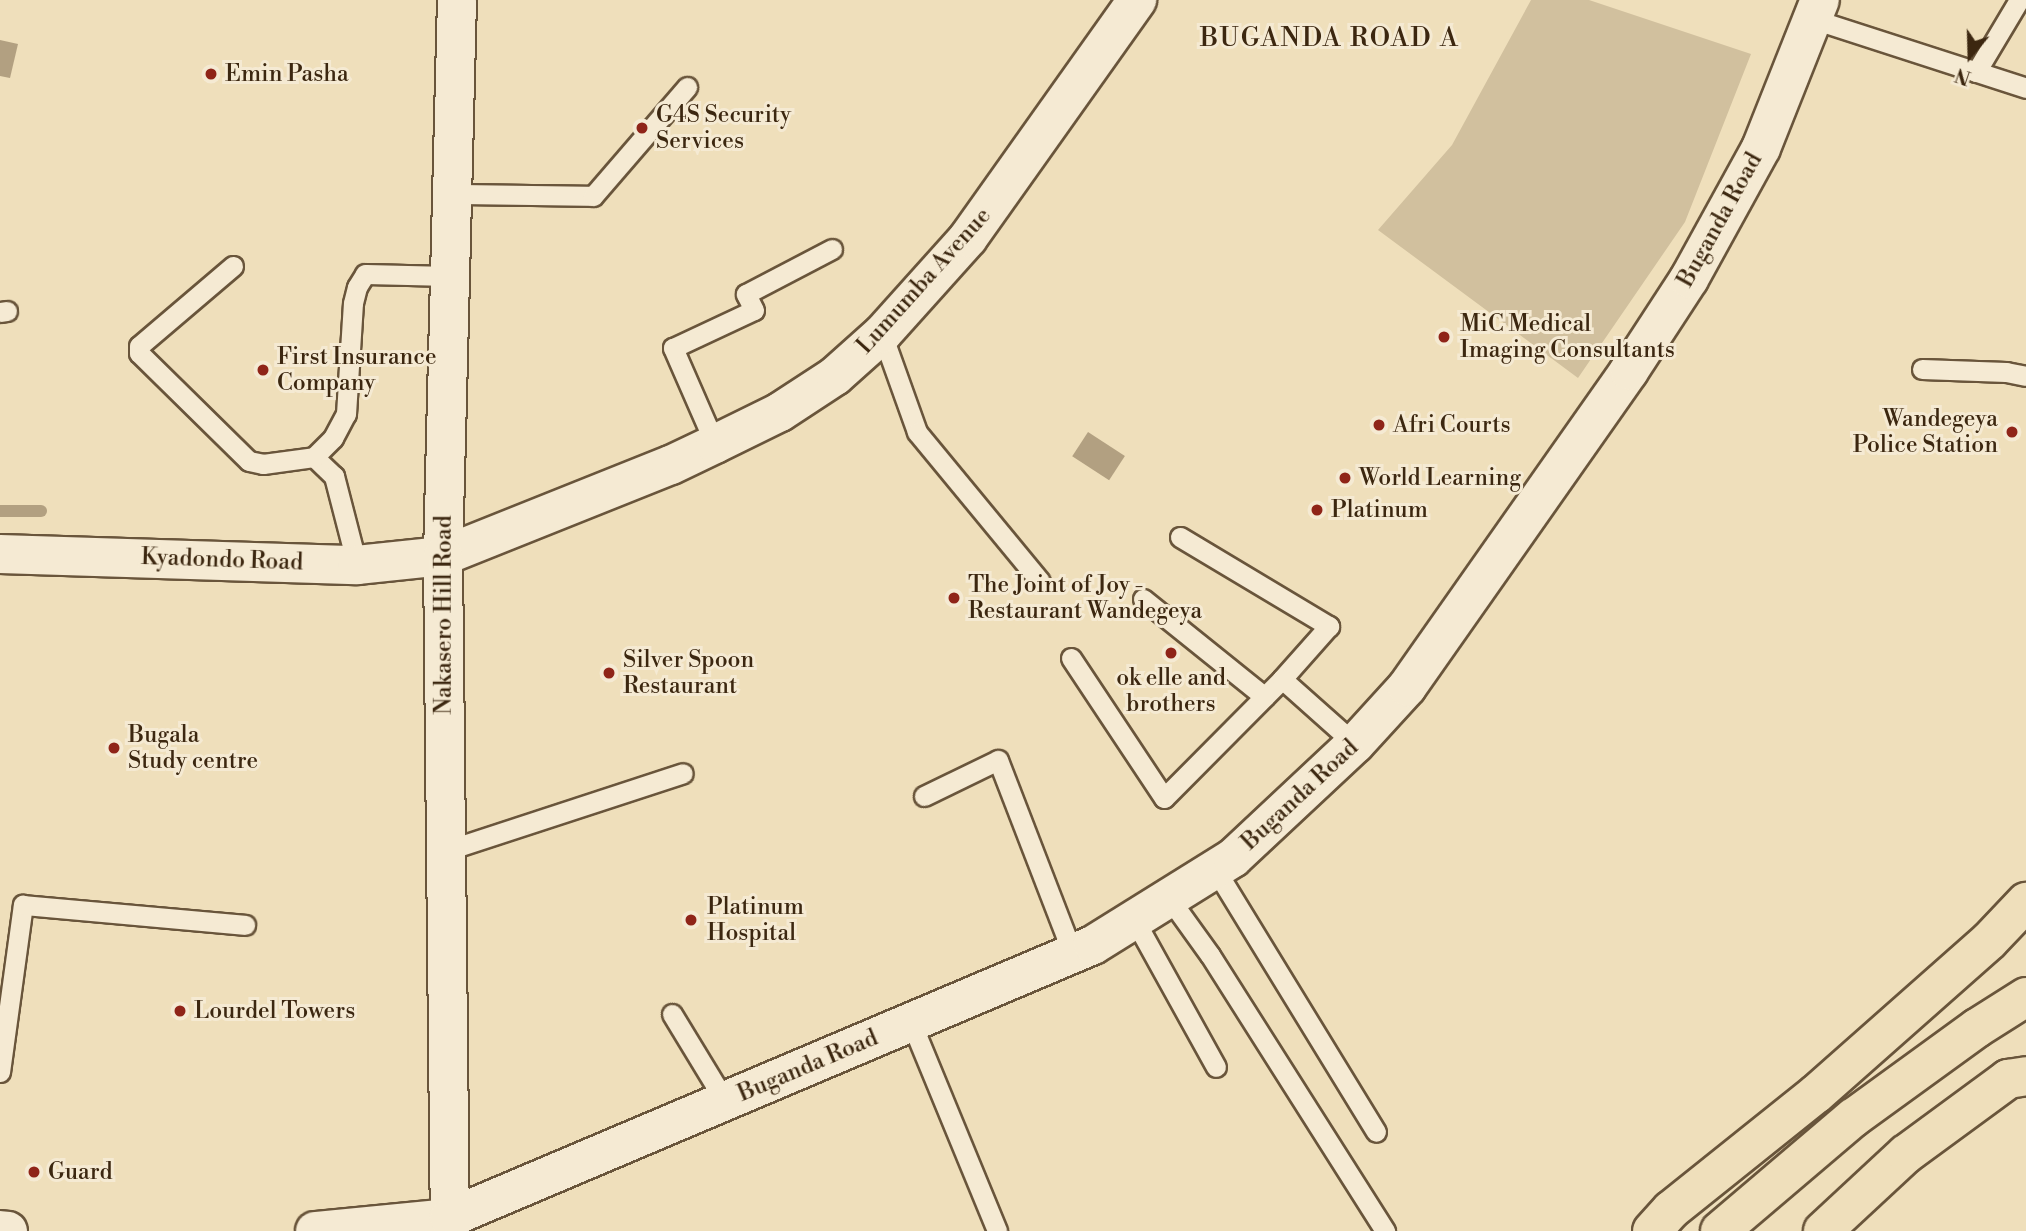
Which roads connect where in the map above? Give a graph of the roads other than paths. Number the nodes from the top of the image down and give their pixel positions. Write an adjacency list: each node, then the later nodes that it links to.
1 (457, 0): 8 (main road, Nakasero Hill Road)
2 (1137, 0): 12 (main road, Lumumba Avenue)
3 (2019, 0): 5 (lane)
4 (1817, 9): 5 (lane); 26 (main road, Buganda Road)
5 (1976, 72): 7 (lane)
6 (687, 87): 8 (lane)
7 (2026, 88)
8 (452, 194): 11 (main road, Nakasero Hill Road)
9 (832, 248): 15 (lane)
10 (233, 265): 16 (lane)
11 (450, 276): 16 (lane); 19 (main road, Nakasero Hill Road)
12 (882, 334): 15 (main road, Lumumba Avenue); 21 (lane)
13 (1922, 369): 14 (lane)
14 (2026, 376)
15 (715, 444): 19 (main road, Lumumba Avenue)
16 (314, 457): 20 (lane)
17 (1180, 537): 24 (lane)
18 (0, 554): 20 (main road, Kyadondo Road)
19 (443, 556): 20 (main road, Kyadondo Road); 29 (main road, Nakasero Hill Road)
20 (357, 565)
21 (1040, 581)
22 (1143, 599): 25 (lane)
23 (1071, 658): 25 (lane)
24 (1282, 679): 25 (lane); 26 (lane)
25 (1265, 697)
26 (1355, 744): 30 (main road, Buganda Road)
27 (683, 773): 29 (lane)
28 (924, 796): 35 (lane)
29 (446, 851): 46 (main road, Nakasero Hill Road)
30 (1215, 869): 31 (main road, Buganda Road); 45 (lane)
31 (1169, 898): 33 (main road, Buganda Road); 51 (lane)
32 (2026, 902): 52 (main road)
33 (1134, 919): 35 (main road, Buganda Road); 40 (lane)
34 (245, 925): 41 (lane)
35 (1073, 954): 38 (main road, Buganda Road)
36 (2026, 997): 53 (main road)
37 (672, 1014): 43 (lane)
38 (911, 1022): 43 (main road, Buganda Road); 50 (lane)
39 (2026, 1058): 44 (main road)
40 (1216, 1067)
41 (0, 1072)
42 (2026, 1076): 44 (main road)
43 (725, 1101): 46 (main road, Buganda Road)
44 (1957, 1116): 54 (main road)
45 (1376, 1132)
46 (450, 1224): 49 (main road, Buganda Road)
47 (0, 1230): 48 (main road)
48 (8, 1231)
49 (315, 1231)
50 (997, 1231)
51 (1385, 1231)
52 (1652, 1231)
53 (1720, 1231)
54 (1823, 1231)

